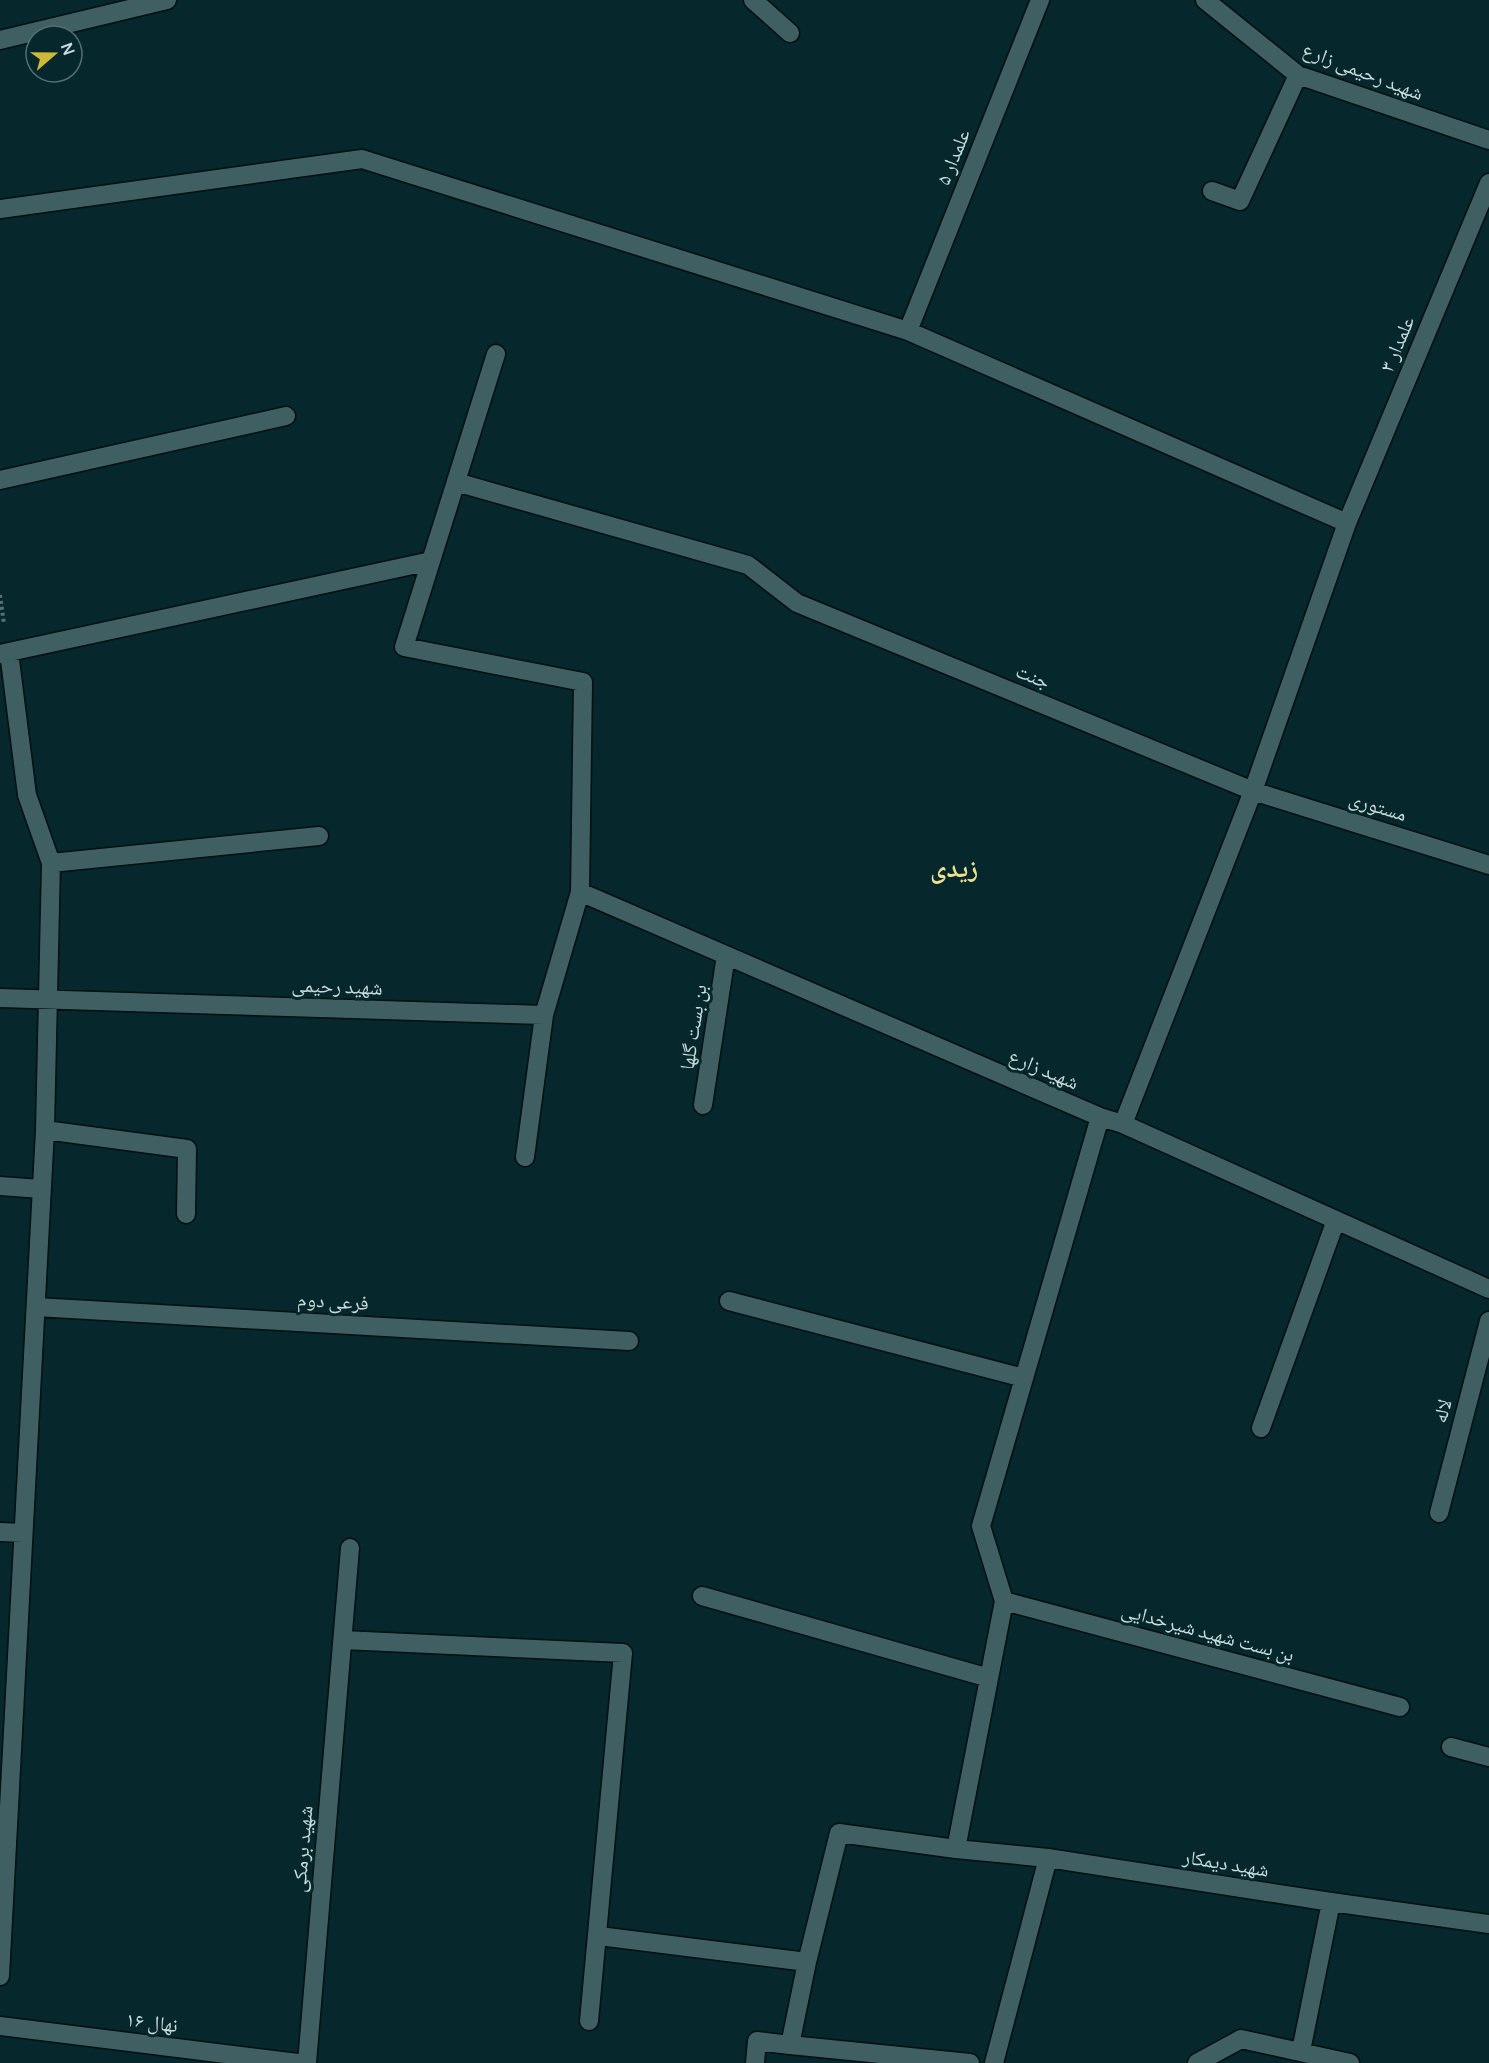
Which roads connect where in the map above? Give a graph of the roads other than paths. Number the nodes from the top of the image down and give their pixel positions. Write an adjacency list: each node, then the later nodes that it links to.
1 (167, 0): 6 (street)
2 (753, 0): 5 (street)
3 (1040, 0): 12 (street, علمدار ۵)
4 (1211, 2): 7 (street, شهید رحیمی زارع)
5 (790, 33)
6 (0, 40)
7 (1298, 75): 8 (street, شهید رحیمی زارع); 10 (street)
8 (1489, 140)
9 (1489, 183): 17 (street, علمدار ۳)
10 (1212, 191)
11 (0, 209): 12 (street)
12 (908, 331): 17 (street)
13 (496, 354): 16 (street)
14 (286, 416): 15 (street)
15 (0, 480)
16 (456, 482): 18 (street); 20 (street, جنت)
17 (1347, 523): 20 (street, علمدار ۳)
18 (431, 561): 19 (street); 24 (street)
19 (4, 653): 22 (street)
20 (1253, 791): 23 (street, مستوری); 31 (street, علمدار ۳)
21 (320, 836): 22 (street)
22 (51, 864): 27 (street)
23 (1489, 865)
24 (580, 892): 25 (street, شهید زارع); 28 (street)
25 (726, 956): 29 (street, بن بست گلها); 30 (street, شهید زارع)
26 (0, 998): 27 (street, شهید رحیمی)
27 (48, 999): 28 (street, شهید رحیمی); 32 (street)
28 (544, 1015): 33 (street)
29 (704, 1105)
30 (1100, 1118): 31 (street, شهید زارع); 43 (street)
31 (1123, 1124): 37 (street, شهید زارع)
32 (45, 1130): 35 (street); 36 (street)
33 (525, 1157)
34 (0, 1186): 35 (street)
35 (42, 1189): 40 (street)
36 (186, 1214)
37 (1336, 1220): 38 (street, شهید زارع); 44 (street)
38 (1489, 1289)
39 (729, 1300): 43 (street)
40 (36, 1307): 42 (street, فرعی دوم); 47 (street)
41 (1489, 1321): 45 (street, لاله)
42 (629, 1341)
43 (1024, 1378): 50 (street)
44 (1261, 1428)
45 (1439, 1513)
46 (0, 1532): 47 (street)
47 (23, 1533): 62 (street)
48 (350, 1548): 51 (street, شهید برمکی)
49 (702, 1596): 52 (street)
50 (1004, 1601): 52 (street); 53 (street, بن بست شهید شیرخدایی)
51 (343, 1640): 60 (street); 68 (street, شهید برمکی)
52 (989, 1678): 56 (street)
53 (1400, 1707)
54 (1450, 1747): 55 (street)
55 (1489, 1757)
56 (956, 1849): 57 (street, شهید دیمکار); 61 (street, شهید دیمکار)
57 (1048, 1858): 58 (street, شهید دیمکار); 71 (street)
58 (1331, 1902): 59 (street, شهید دیمکار); 66 (street)
59 (1489, 1924)
60 (598, 1935): 61 (street); 63 (street)
61 (807, 1962): 65 (street)
62 (0, 1976)
63 (590, 2021)
64 (0, 2026): 67 (street, نهال ۱۶)
65 (790, 2045): 69 (street); 70 (street)
66 (1301, 2051): 72 (street); 73 (street)
67 (298, 2063)
68 (307, 2063)
69 (755, 2063)
70 (970, 2063)
71 (994, 2063)
72 (1197, 2063)
73 (1350, 2063)

